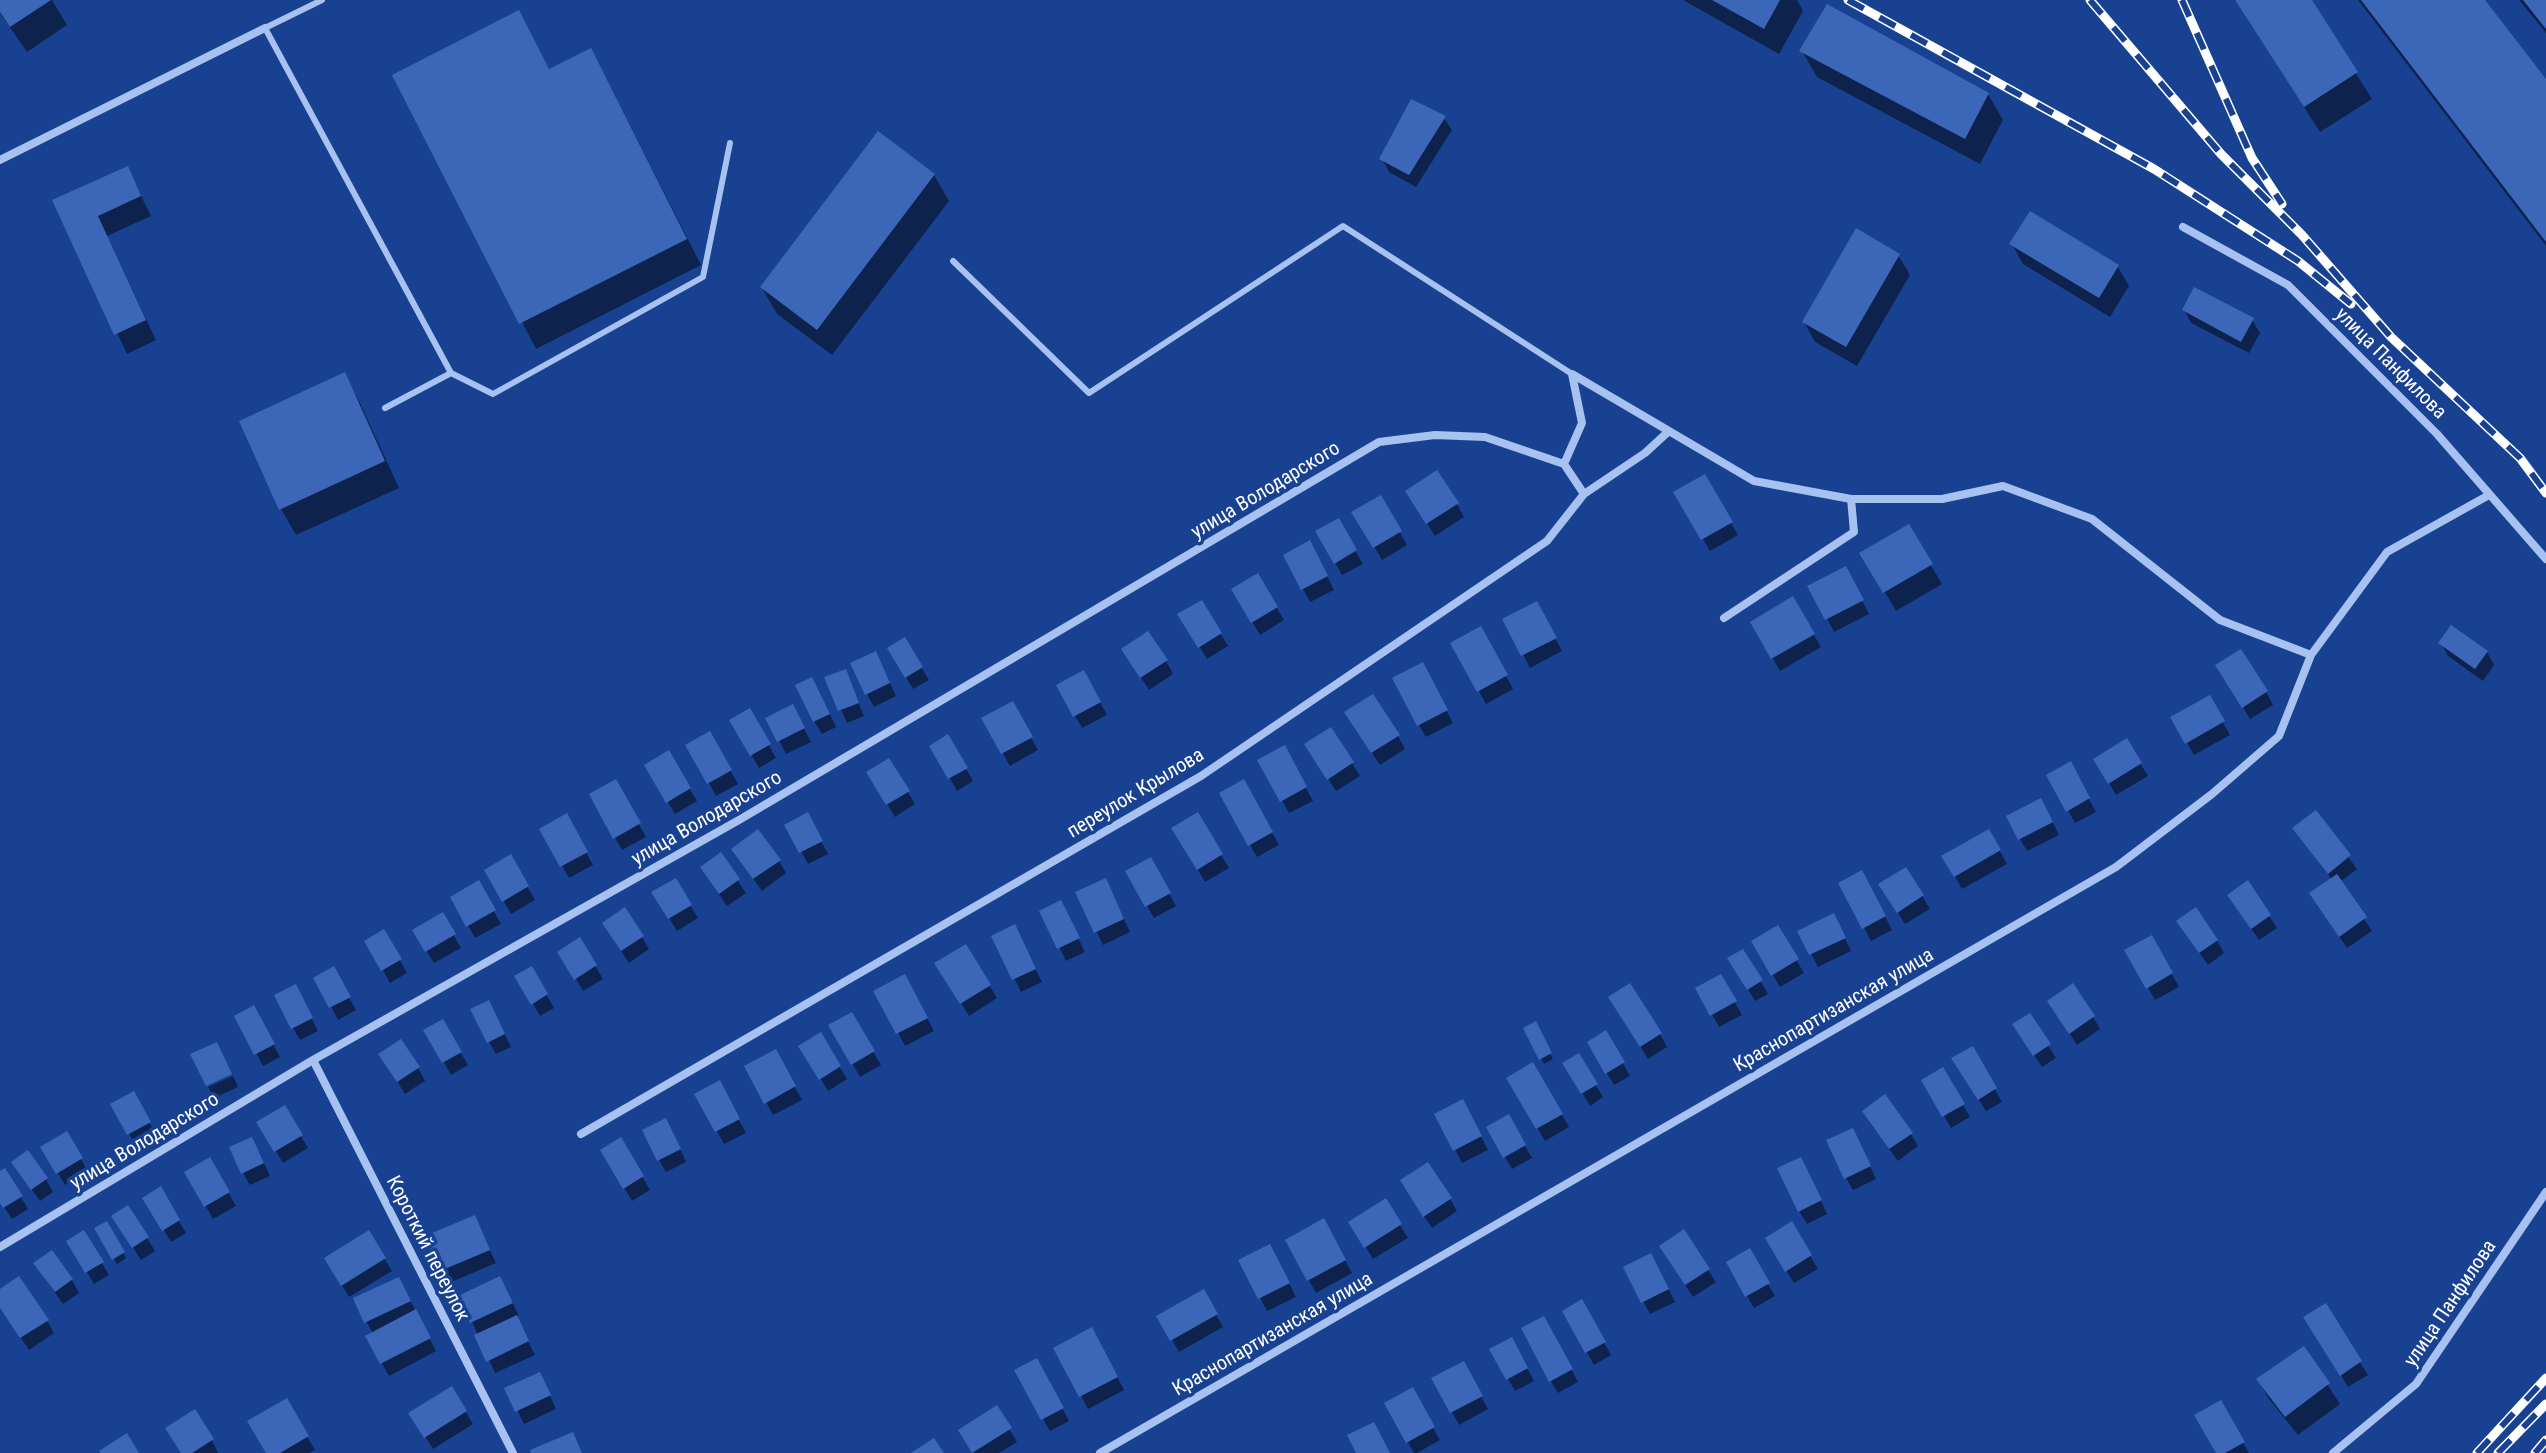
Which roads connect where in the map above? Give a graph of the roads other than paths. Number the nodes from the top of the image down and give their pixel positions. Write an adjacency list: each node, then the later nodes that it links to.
1 (322, 0): 2 (lane)
2 (265, 28): 4 (street); 7 (lane)
3 (730, 143): 7 (lane)
4 (0, 160)
5 (2183, 227): 13 (street, улица Панфилова)
6 (953, 261): 8 (lane)
7 (451, 373): 9 (lane)
8 (1572, 374): 10 (street); 11 (street)
9 (385, 408)
10 (1669, 431): 12 (street, переулок Крылова); 14 (street)
11 (1564, 464): 12 (street); 18 (street, улица Володарского)
12 (1584, 494): 19 (street, переулок Крылова)
13 (2489, 495): 15 (street, улица Панфилова); 17 (street, Краснопартизанская улица)
14 (1851, 499): 16 (street); 17 (street)
15 (2546, 559)
16 (1724, 618)
17 (2311, 655): 23 (street, Краснопартизанская улица)
18 (313, 1060): 21 (street, улица Володарского); 22 (street, Короткий переулок)
19 (581, 1134)
20 (2546, 1192): 24 (street, улица Панфилова)
21 (0, 1247)
22 (513, 1453)
23 (1100, 1453)
24 (2333, 1453)

